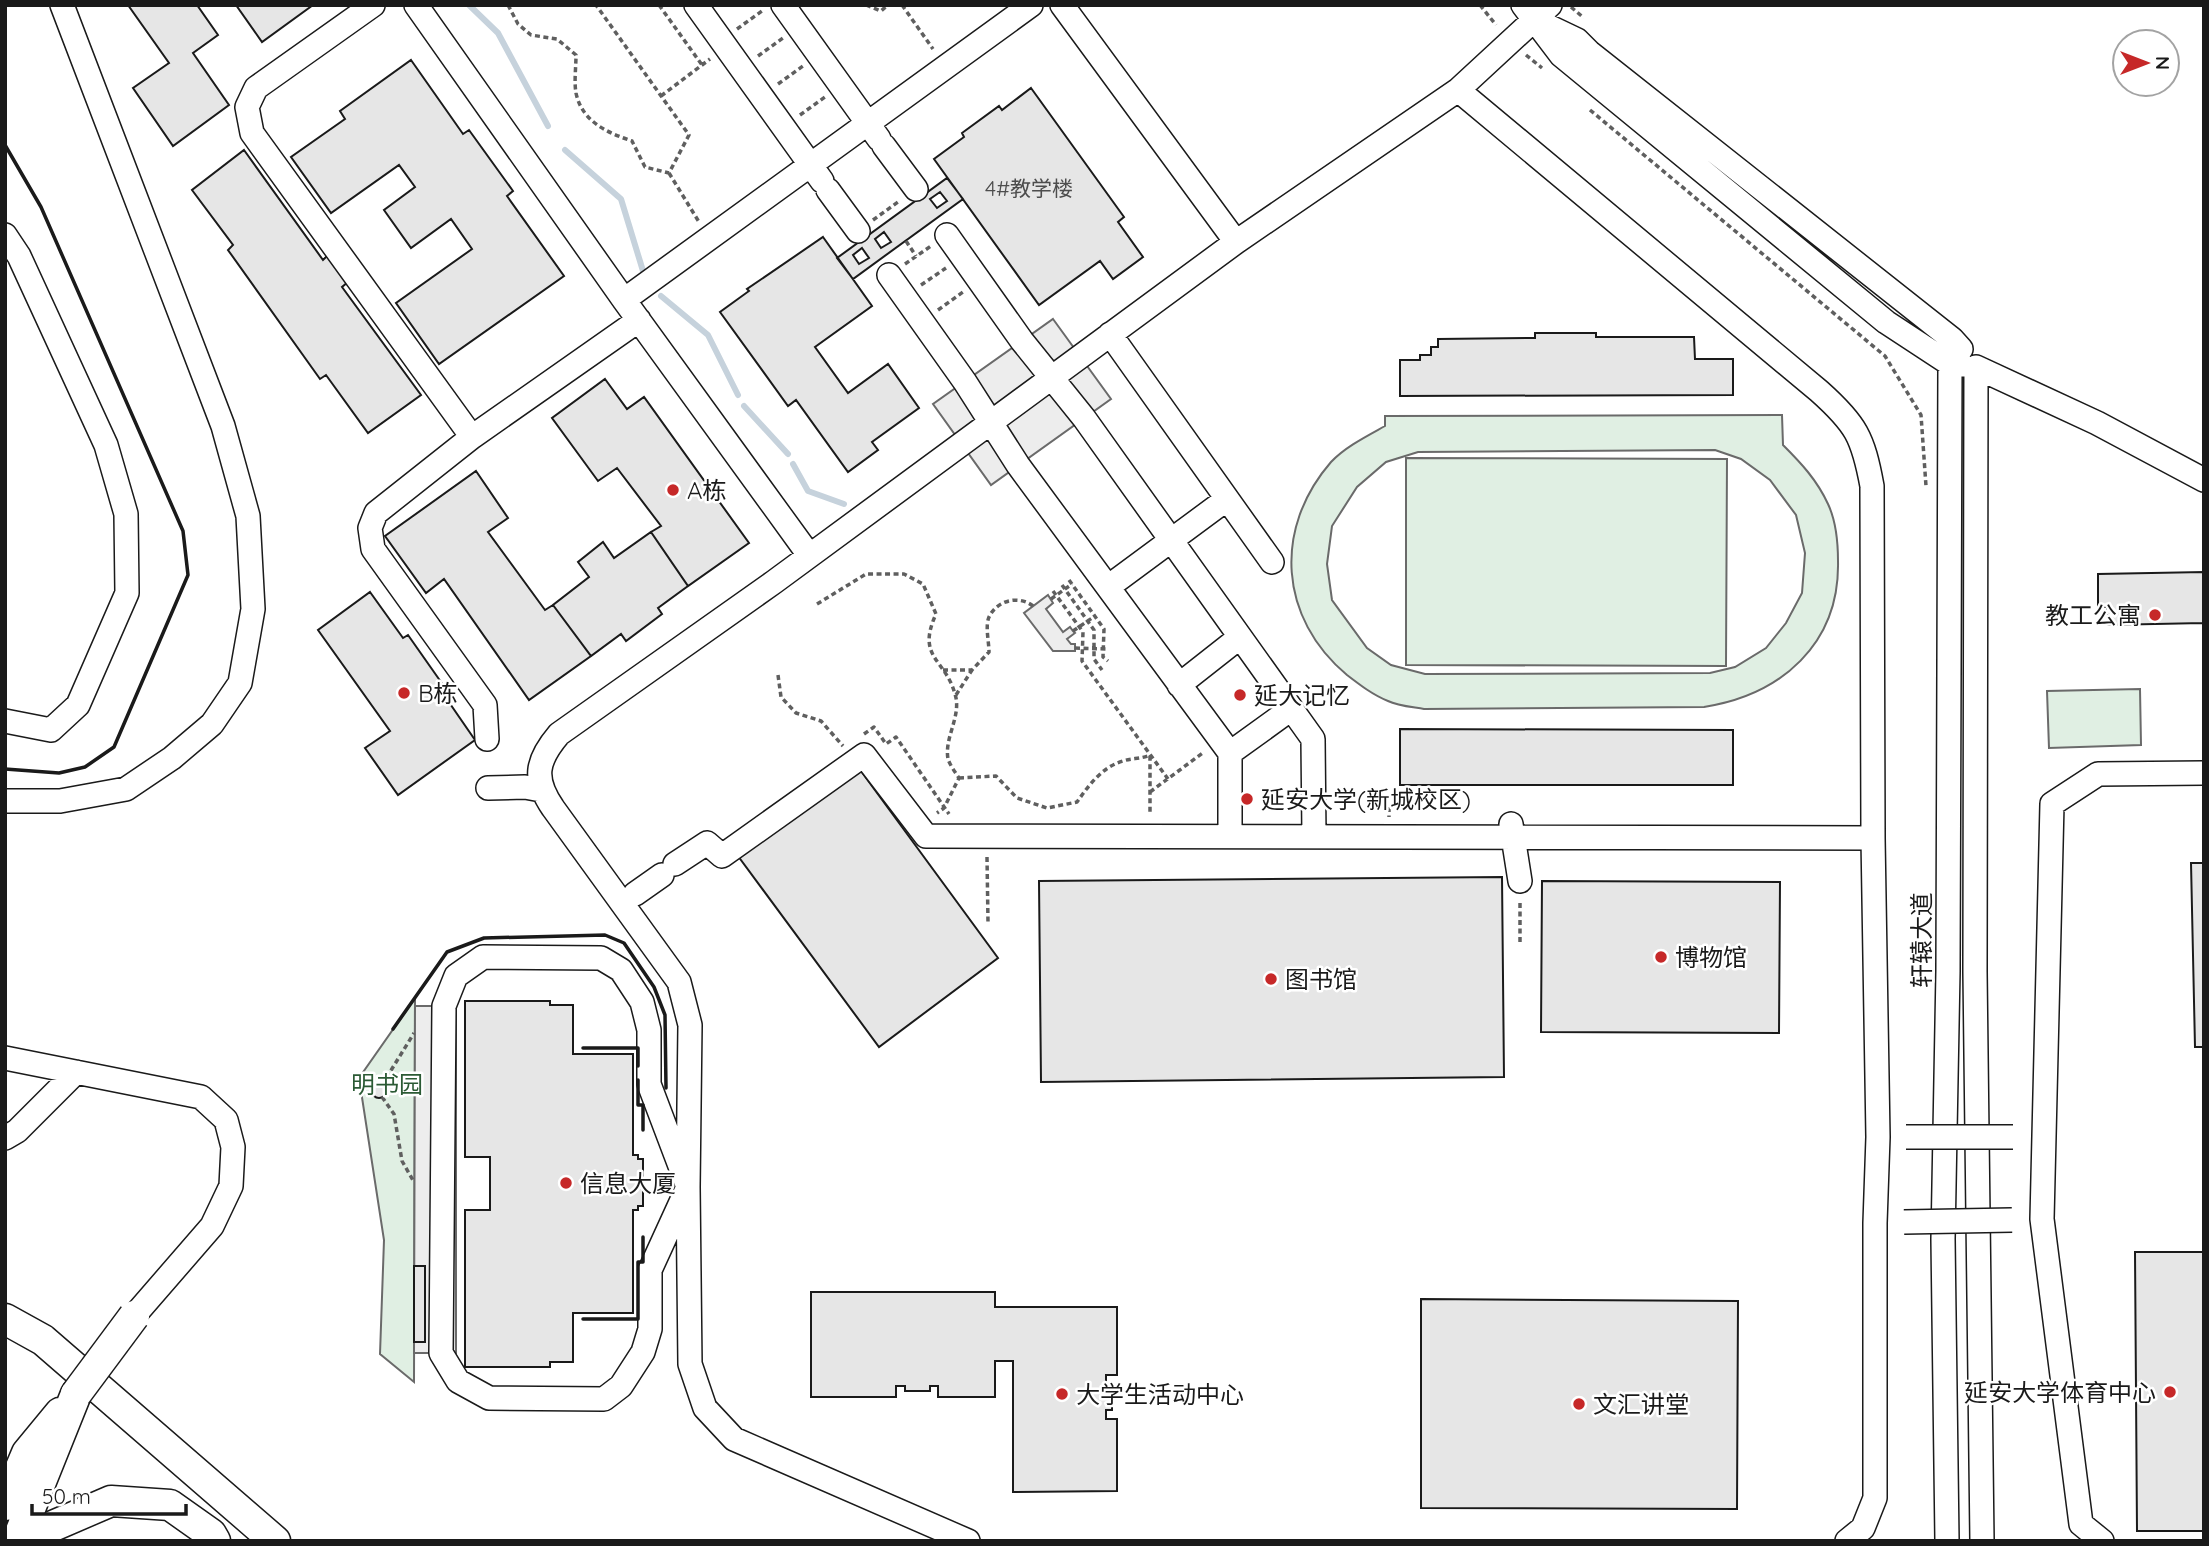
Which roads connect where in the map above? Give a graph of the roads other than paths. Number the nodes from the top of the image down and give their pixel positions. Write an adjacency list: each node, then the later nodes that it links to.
1 (62, 5): 42 (street)
2 (373, 5): 26 (street)
3 (416, 5): 18 (street)
4 (696, 5): 11 (street)
5 (783, 5): 10 (street)
6 (1031, 5): 10 (street)
7 (1062, 5): 16 (street)
8 (1536, 10): 9 (street); 21 (street); 22 (street)
9 (1458, 90): 16 (street); 46 (street)
10 (877, 136): 11 (street); 12 (street)
11 (820, 178): 13 (street); 18 (street)
12 (916, 189)
13 (858, 232)
14 (5, 235): 36 (street)
15 (947, 235): 24 (street)
16 (1236, 242): 20 (street)
17 (889, 275): 25 (street)
18 (624, 300): 19 (street)
19 (639, 320): 26 (street); 30 (street)
20 (1110, 334): 24 (street); 28 (street)
21 (1952, 339): 22 (street, 轩辕大道); 23 (street)
22 (1950, 364): 23 (street); 67 (street, 轩辕大道)
23 (1976, 366): 27 (street); 68 (street)
24 (1051, 377): 25 (street); 29 (street)
25 (990, 422): 30 (street); 32 (street)
26 (472, 437): 37 (street)
27 (2204, 480)
28 (1227, 499): 29 (street); 31 (street)
29 (1171, 541): 32 (street); 33 (street)
30 (809, 555): 41 (street)
31 (1272, 562)
32 (1108, 587): 34 (street)
33 (1240, 637): 34 (street); 35 (street)
34 (1179, 685): 38 (street)
35 (1292, 709): 38 (street); 45 (street)
36 (5, 721)
37 (487, 739)
38 (1225, 747): 44 (street)
39 (2204, 773): 53 (street)
40 (488, 788): 41 (street)
41 (541, 790): 54 (street)
42 (5, 801)
43 (1512, 831): 45 (street); 46 (street); 47 (street)
44 (1230, 836): 45 (street); 48 (street)
45 (1314, 836)
46 (1873, 838): 51 (street)
47 (1520, 881)
48 (635, 894)
49 (5, 1058): 50 (street)
50 (76, 1072): 52 (street); 57 (street)
51 (1878, 1137): 53 (street, bridge); 56 (street)
52 (5, 1138)
53 (2044, 1139): 55 (street)
54 (688, 1187): 54 (street); 65 (street)
55 (2042, 1219): 56 (street, bridge); 69 (street)
56 (1875, 1223): 66 (street)
57 (134, 1316): 59 (main road, bridge)
58 (5, 1319): 64 (main road)
59 (76, 1394): 60 (main road); 61 (main road)
60 (5, 1505)
61 (16, 1541)
62 (42, 1541): 63 (main road)
63 (215, 1541)
64 (275, 1541)
65 (968, 1541)
66 (1847, 1541)
67 (1947, 1541)
68 (1982, 1541)
69 (2102, 1541)

